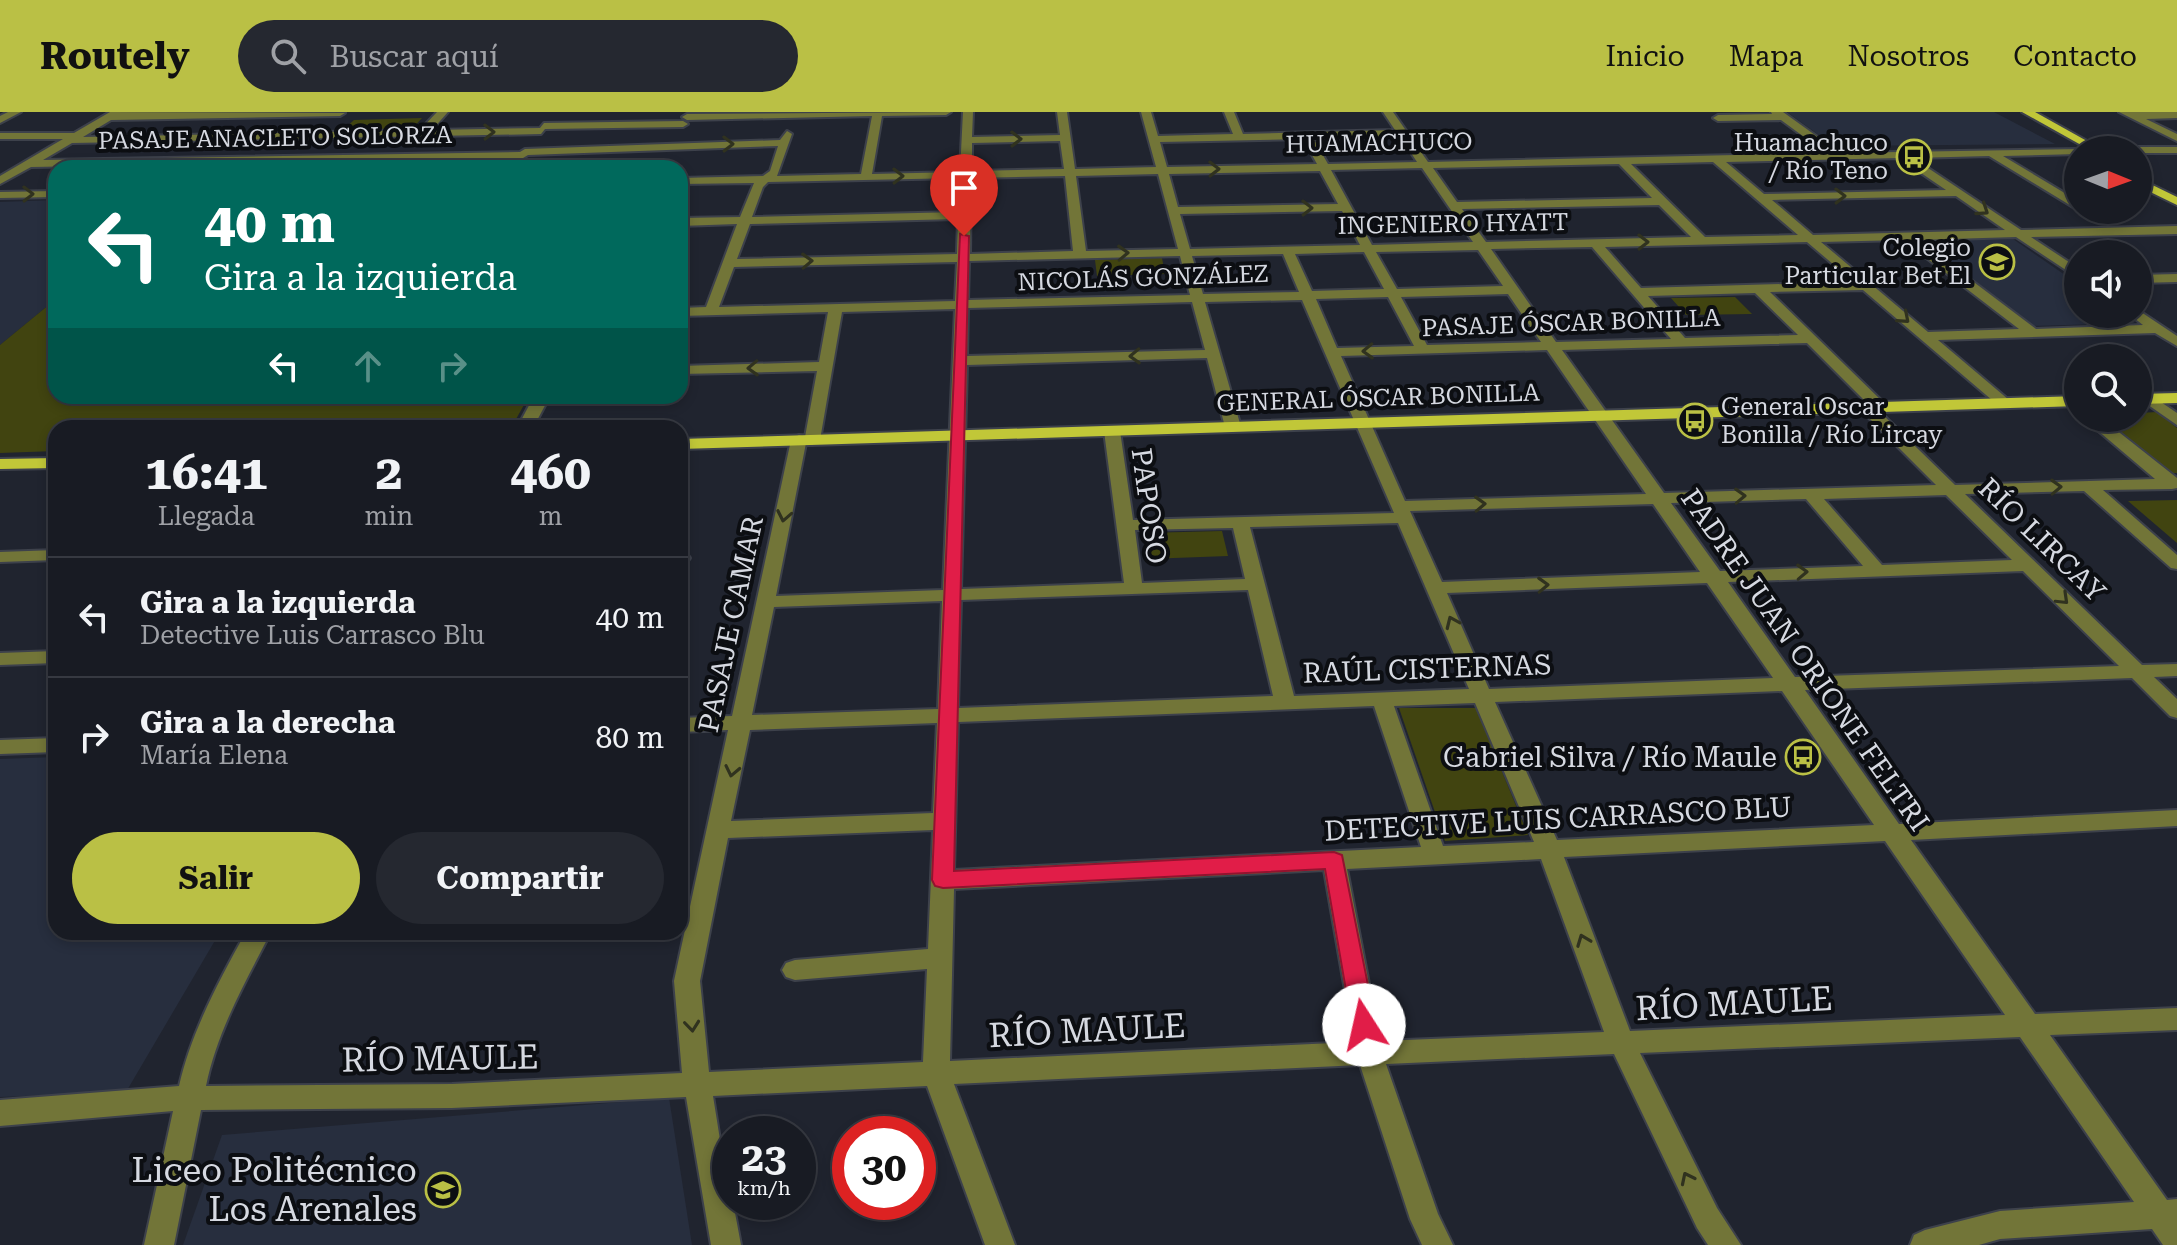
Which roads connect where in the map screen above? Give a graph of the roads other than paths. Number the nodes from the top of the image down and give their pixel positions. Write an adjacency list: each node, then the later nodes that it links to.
1 (16, 112): 21 (street)
2 (341, 112): 14 (street); 25 (street)
3 (443, 112): 23 (street)
4 (555, 112): 22 (street)
5 (946, 112): 13 (street)
6 (968, 112): 34 (street)
7 (1062, 112): 31 (street)
8 (1146, 112): 33 (street)
9 (1229, 112): 29 (street)
10 (1388, 112): 24 (street, PADRE JUAN ORIONE FELTRI)
11 (2011, 112): 35 (main road)
12 (2027, 112): 28 (main road)
13 (878, 113): 16 (street); 57 (street)
14 (113, 114): 30 (street)
15 (2128, 114): 18 (street); 32 (street)
16 (793, 115): 19 (street); 36 (street)
17 (1779, 115): 20 (street); 44 (street)
18 (2177, 115)
19 (687, 117): 22 (street); 40 (street)
20 (1718, 118)
21 (0, 120)
22 (543, 128): 23 (street, one-way to 22); 41 (street)
23 (423, 133): 25 (street)
24 (1403, 133): 27 (street); 52 (street, PADRE JUAN ORIONE FELTRI)
25 (315, 135): 30 (street); 45 (street)
26 (0, 136): 30 (street)
27 (1307, 136): 29 (street); 53 (street)
28 (2072, 136)
29 (1239, 137): 33 (street)
30 (73, 138): 50 (street)
31 (1065, 138): 34 (street, one-way to 31); 55 (street)
32 (2177, 138)
33 (1154, 139): 54 (street)
34 (967, 140): 56 (street)
35 (2064, 142)
36 (784, 143): 40 (street, PASAJE ANACLETO SOLORZA, one-way to 36); 58 (street)
37 (2152, 150): 38 (street)
38 (2177, 150)
39 (2064, 151): 42 (street, HUAMACHUCO)
40 (668, 152): 41 (street, PASAJE ANACLETO SOLORZA)
41 (524, 153): 45 (street, PASAJE ANACLETO SOLORZA); 48 (street)
42 (1991, 153): 43 (street, HUAMACHUCO); 68 (street)
43 (1902, 155): 44 (street, HUAMACHUCO); 64 (street)
44 (1837, 156): 46 (street, HUAMACHUCO)
45 (287, 159): 47 (street, PASAJE ANACLETO SOLORZA)
46 (1716, 159): 49 (street, HUAMACHUCO); 67 (street)
47 (235, 160)
48 (519, 160)
49 (1621, 160): 52 (street, HUAMACHUCO); 69 (street)
50 (28, 164): 51 (street, PASAJE ANACLETO SOLORZA); 60 (street)
51 (48, 164)
52 (1425, 164): 53 (street, HUAMACHUCO); 71 (street, PADRE JUAN ORIONE FELTRI)
53 (1324, 167): 54 (street, HUAMACHUCO, one-way to 53); 72 (street)
54 (1162, 170): 55 (street, HUAMACHUCO); 73 (street)
55 (1070, 172): 56 (street, HUAMACHUCO); 89 (street)
56 (966, 174): 57 (street, HUAMACHUCO, one-way to 56); 74 (street)
57 (866, 177): 58 (street, HUAMACHUCO)
58 (766, 179): 61 (street, HUAMACHUCO); 75 (street)
59 (2152, 179): 63 (main road)
60 (0, 181)
61 (688, 181)
62 (2152, 189): 70 (main road)
63 (2177, 192)
64 (1958, 193): 67 (street, one-way to 64); 80 (street, one-way to 80)
65 (48, 194): 66 (street, one-way to 65)
66 (0, 195)
67 (1763, 197): 82 (street)
68 (2064, 197)
69 (1661, 201): 71 (street); 83 (street)
70 (2177, 202)
71 (1453, 206): 85 (street, PADRE JUAN ORIONE FELTRI)
72 (1346, 207): 73 (street, one-way to 72); 86 (street)
73 (1173, 211): 88 (street)
74 (964, 215): 75 (street); 90 (street)
75 (746, 220): 76 (street); 91 (street)
76 (688, 222)
77 (2108, 224): 79 (street)
78 (2177, 230): 79 (street, INGENIERO HYATT)
79 (2119, 231): 80 (street, INGENIERO HYATT)
80 (2018, 233): 81 (street, INGENIERO HYATT); 92 (street)
81 (1906, 236): 82 (street, INGENIERO HYATT); 108 (street)
82 (1811, 238): 83 (street, INGENIERO HYATT); 95 (street)
83 (1702, 241): 84 (street, INGENIERO HYATT, one-way to 83)
84 (1595, 243): 85 (street, INGENIERO HYATT); 98 (street)
85 (1481, 245): 86 (street, INGENIERO HYATT); 97 (street, PADRE JUAN ORIONE FELTRI)
86 (1367, 247): 87 (street, INGENIERO HYATT); 99 (street)
87 (1287, 249): 88 (street, INGENIERO HYATT); 100 (street)
88 (1185, 251): 89 (street, INGENIERO HYATT, one-way to 88); 101 (street)
89 (1080, 254): 90 (street, INGENIERO HYATT)
90 (963, 257): 91 (street, INGENIERO HYATT, one-way to 90); 102 (street)
91 (729, 263): 104 (street)
92 (2064, 264)
93 (2177, 278): 94 (street)
94 (2152, 279)
95 (1866, 286): 96 (street); 109 (street, one-way to 109)
96 (1759, 289): 98 (street); 110 (street, RÍO LIRCAY)
97 (1512, 290): 99 (street, NICOLÁS GONZÁLEZ); 113 (street, PADRE JUAN ORIONE FELTRI)
98 (1638, 292): 111 (street)
99 (1392, 293): 100 (street, NICOLÁS GONZÁLEZ); 114 (street)
100 (1308, 295): 101 (street, NICOLÁS GONZÁLEZ); 115 (street)
101 (1198, 298): 102 (street, NICOLÁS GONZÁLEZ); 116 (street)
102 (962, 305): 103 (street, NICOLÁS GONZÁLEZ); 117 (street)
103 (836, 308): 104 (street, NICOLÁS GONZÁLEZ); 118 (street, PASAJE CAMAR)
104 (711, 311): 105 (street, NICOLÁS GONZÁLEZ)
105 (688, 312)
106 (2152, 324): 107 (street)
107 (2159, 329): 108 (street); 112 (street)
108 (2033, 333): 109 (street)
109 (1925, 336): 122 (street)
110 (1810, 339): 111 (street, PASAJE ÓSCAR BONILLA); 125 (street, RÍO LIRCAY)
111 (1681, 342): 113 (street, PASAJE ÓSCAR BONILLA)
112 (2177, 342)
113 (1551, 346): 114 (street, PASAJE ÓSCAR BONILLA); 126 (street, PADRE JUAN ORIONE FELTRI)
114 (1423, 350): 115 (street, PASAJE ÓSCAR BONILLA, one-way to 115)
115 (1333, 352): 128 (street)
116 (1213, 354): 117 (street, one-way to 117); 129 (street)
117 (960, 361): 132 (street)
118 (825, 366): 119 (street, one-way to 119); 133 (street, PASAJE CAMAR)
119 (688, 370)
120 (2177, 398): 121 (main road)
121 (2152, 399)
122 (2004, 403): 123 (main road, GENERAL ÓSCAR BONILLA); 125 (main road, GENERAL ÓSCAR BONILLA)
123 (2064, 403)
124 (2152, 404): 127 (street)
125 (1874, 407): 126 (main road, GENERAL ÓSCAR BONILLA); 139 (street, RÍO LIRCAY)
126 (1600, 416): 128 (main road, GENERAL ÓSCAR BONILLA); 141 (street, PADRE JUAN ORIONE FELTRI)
127 (2177, 420)
128 (1365, 423): 129 (main road, GENERAL ÓSCAR BONILLA); 142 (street)
129 (1233, 427): 130 (main road, GENERAL ÓSCAR BONILLA)
130 (1112, 431): 132 (main road, GENERAL ÓSCAR BONILLA); 144 (street, PAPOSO)
131 (2109, 432): 137 (street)
132 (957, 435): 133 (main road, GENERAL ÓSCAR BONILLA); 154 (street)
133 (805, 440): 134 (main road, GENERAL ÓSCAR BONILLA); 155 (street, PASAJE CAMAR, one-way to 155)
134 (688, 444)
135 (48, 463): 136 (main road)
136 (0, 464)
137 (2174, 484): 138 (street)
138 (2088, 486): 139 (street, one-way to 138); 147 (street)
139 (1951, 490): 140 (street); 148 (street, RÍO LIRCAY)
140 (1811, 494): 141 (street, one-way to 140); 149 (street)
141 (1658, 499): 142 (street, one-way to 141); 150 (street, PADRE JUAN ORIONE FELTRI)
142 (1404, 512): 143 (street); 153 (street)
143 (1240, 522): 144 (street); 151 (street)
144 (1125, 525): 152 (street, PAPOSO)
145 (48, 555): 146 (street)
146 (0, 557)
147 (2176, 561)
148 (2027, 565): 149 (street); 159 (street, RÍO LIRCAY, one-way to 159)
149 (1876, 570): 150 (street, one-way to 149)
150 (1713, 577): 153 (street, one-way to 150); 160 (street, PADRE JUAN ORIONE FELTRI)
151 (1256, 584): 152 (street); 163 (street)
152 (1134, 588): 154 (street)
153 (1437, 588): 161 (street, one-way to 153)
154 (952, 594): 155 (street); 165 (street)
155 (766, 602): 166 (street, PASAJE CAMAR)
156 (48, 657): 157 (street)
157 (0, 659)
158 (2177, 670): 159 (street, RAÚL CISTERNAS)
159 (2136, 671): 160 (street, RAÚL CISTERNAS); 164 (street, RÍO LIRCAY)
160 (1787, 684): 161 (street, RAÚL CISTERNAS); 173 (street, PADRE JUAN ORIONE FELTRI)
161 (1484, 695): 162 (street, RAÚL CISTERNAS); 174 (street)
162 (1382, 699): 163 (street, RAÚL CISTERNAS); 175 (street)
163 (1285, 702): 165 (street, RAÚL CISTERNAS)
164 (2177, 711)
165 (948, 715): 166 (street, RAÚL CISTERNAS); 171 (street)
166 (742, 723): 167 (street, RAÚL CISTERNAS); 172 (street, PASAJE CAMAR, one-way to 172)
167 (688, 725)
168 (48, 743): 169 (street)
169 (0, 747)
170 (2177, 818): 173 (street, DETECTIVE LUIS CARRASCO BLU)
171 (945, 821): 172 (street); 177 (street)
172 (719, 830): 186 (street, PASAJE CAMAR, one-way to 186)
173 (1890, 832): 174 (street, DETECTIVE LUIS CARRASCO BLU); 182 (street, PADRE JUAN ORIONE FELTRI)
174 (1549, 849): 175 (street, DETECTIVE LUIS CARRASCO BLU); 183 (street, one-way to 174)
175 (1435, 855): 176 (street, DETECTIVE LUIS CARRASCO BLU)
176 (1334, 860): 177 (street, DETECTIVE LUIS CARRASCO BLU); 184 (street)
177 (943, 880): 179 (street)
178 (254, 940): 187 (street)
179 (941, 958): 180 (street); 185 (street)
180 (795, 970)
181 (2177, 1019): 182 (street, RÍO MAULE)
182 (2025, 1025): 183 (street, RÍO MAULE); 189 (street, PADRE JUAN ORIONE FELTRI)
183 (1622, 1044): 184 (street, RÍO MAULE); 195 (street, one-way to 183)
184 (1369, 1053): 185 (street, RÍO MAULE); 194 (street)
185 (936, 1073): 186 (street, RÍO MAULE); 193 (street)
186 (697, 1085): 187 (street, RÍO MAULE); 192 (street, PASAJE CAMAR)
187 (188, 1098): 188 (street, RÍO MAULE); 191 (street)
188 (0, 1113)
189 (2167, 1214): 190 (street, PADRE JUAN ORIONE FELTRI); 196 (street)
190 (2177, 1239)
191 (159, 1245)
192 (726, 1245)
193 (1000, 1245)
194 (1438, 1245)
195 (1726, 1245)
196 (1925, 1245)

